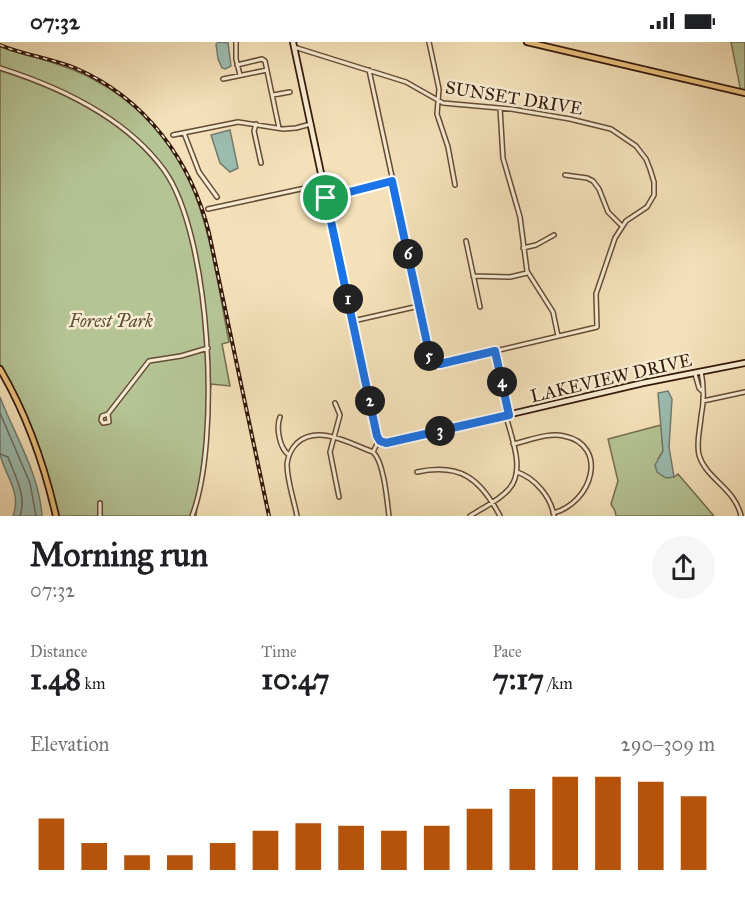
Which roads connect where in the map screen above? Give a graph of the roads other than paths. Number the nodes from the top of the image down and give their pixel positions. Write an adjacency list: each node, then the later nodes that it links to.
1 (236, 42): 5 (street)
2 (429, 42): 14 (street)
3 (526, 42): 12 (main road)
4 (293, 44): 8 (street, SUNSET DRIVE); 17 (street)
5 (237, 65): 7 (street); 9 (street)
6 (0, 68): 39 (street)
7 (267, 70): 9 (street); 13 (street)
8 (369, 70): 14 (street, SUNSET DRIVE); 23 (street)
9 (240, 75): 10 (street)
10 (223, 79)
11 (290, 92): 13 (street)
12 (745, 93)
13 (273, 95): 18 (street)
14 (438, 101): 15 (street, SUNSET DRIVE); 25 (street)
15 (500, 108): 29 (street, SUNSET DRIVE); 32 (street)
16 (256, 124): 18 (street); 19 (street); 21 (street)
17 (310, 124): 18 (street); 24 (street)
18 (279, 129)
19 (184, 133): 20 (street); 26 (street)
20 (173, 135)
21 (261, 163)
22 (565, 176): 29 (street)
23 (392, 181): 27 (street); 35 (street)
24 (324, 184): 27 (street); 28 (street)
25 (455, 185)
26 (217, 197)
27 (326, 198): 37 (street)
28 (208, 208)
29 (622, 226): 38 (street, SUNSET DRIVE)
30 (554, 236): 32 (street)
31 (466, 241): 34 (street)
32 (523, 248): 33 (street)
33 (527, 273): 34 (street); 38 (street)
34 (473, 276): 36 (street)
35 (419, 306): 37 (street); 40 (street)
36 (480, 307)
37 (353, 321): 51 (street)
38 (558, 336): 40 (street)
39 (208, 348): 47 (street); 63 (street)
40 (495, 351): 48 (street)
41 (745, 363): 43 (street, LAKEVIEW DRIVE)
42 (0, 369): 61 (main road)
43 (698, 372): 45 (street); 48 (street, LAKEVIEW DRIVE)
44 (745, 392): 45 (street)
45 (702, 402): 68 (street)
46 (335, 403): 50 (street)
47 (108, 414)
48 (507, 415): 51 (street, LAKEVIEW DRIVE); 52 (street)
49 (280, 417): 54 (street)
50 (333, 438): 53 (street); 54 (street); 57 (street)
51 (379, 440): 53 (street)
52 (513, 444): 56 (street); 60 (street)
53 (373, 452): 65 (street)
54 (289, 455): 64 (street)
55 (417, 472): 58 (street)
56 (517, 472): 58 (street); 60 (street)
57 (339, 497)
58 (492, 502): 66 (street); 67 (street)
59 (100, 503): 62 (street)
60 (554, 515)
61 (56, 516)
62 (100, 516)
63 (192, 516)
64 (297, 516)
65 (389, 516)
66 (470, 516)
67 (500, 516)
68 (741, 516)

